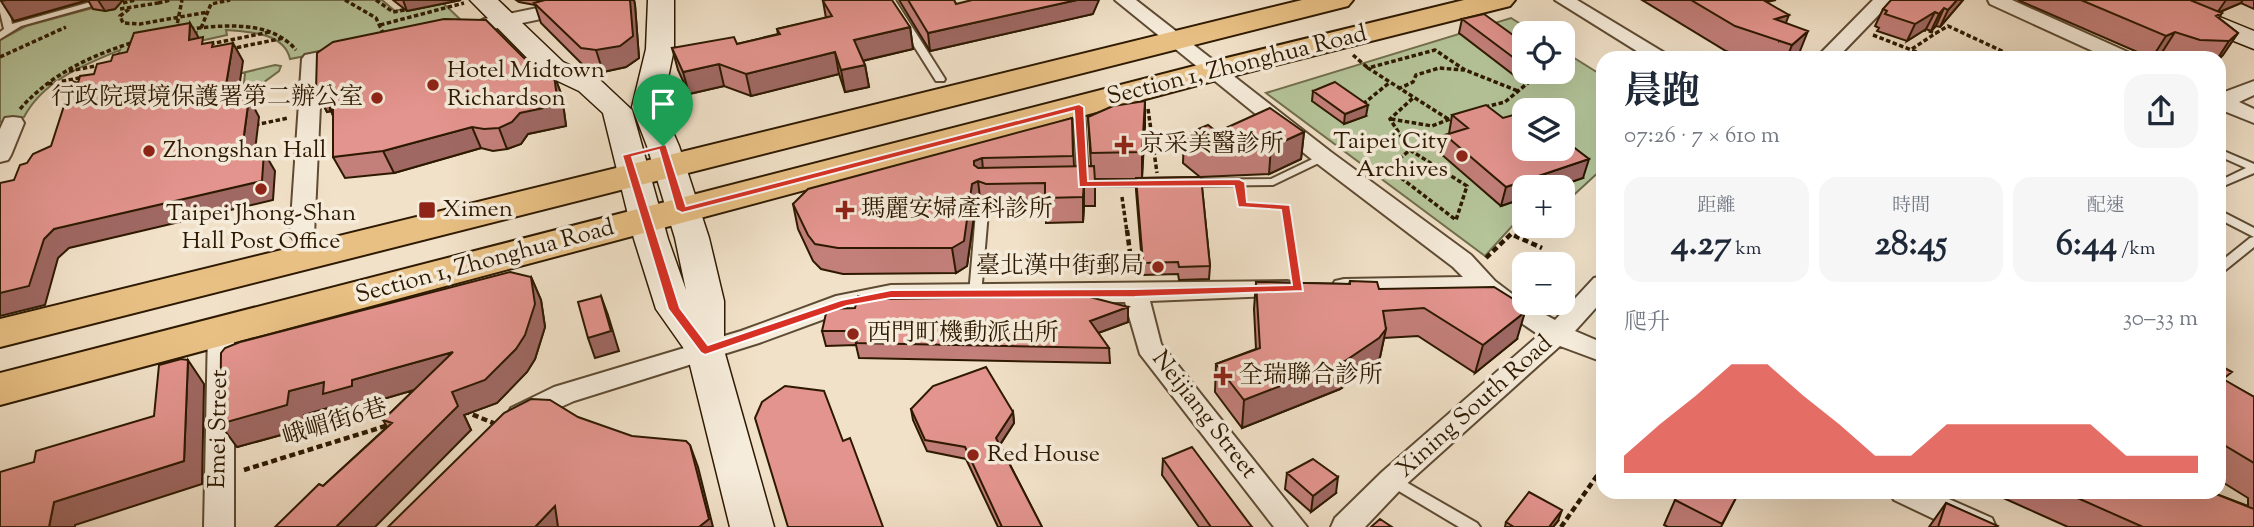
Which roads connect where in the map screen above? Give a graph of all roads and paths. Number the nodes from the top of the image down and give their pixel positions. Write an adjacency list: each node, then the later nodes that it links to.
1 (171, 0): 18 (path)
2 (182, 0): 27 (path)
3 (230, 0): 26 (path)
4 (345, 0): 30 (path)
5 (376, 0): 24 (path)
6 (602, 0): 28 (street)
7 (662, 0): 84 (street)
8 (890, 0): 57 (lane)
9 (1124, 0): 42 (street)
10 (1274, 0): 42 (main road, Section 1, Zhonghua Road)
11 (1338, 0): 42 (main road, Section 1, Zhonghua Road)
12 (1422, 0): 42 (main road, Section 1, Zhonghua Road)
13 (1500, 0): 42 (main road, Section 1, Zhonghua Road)
14 (1564, 0): 45 (street)
15 (1997, 0): 48 (street)
16 (2155, 0): 39 (street)
17 (2, 1): 35 (lane)
18 (158, 1): 21 (path)
19 (474, 1): 25 (path); 28 (street)
20 (114, 2): 21 (path); 35 (lane)
21 (137, 2): 27 (path)
22 (425, 6): 25 (path)
23 (1878, 6): 32 (street); 36 (path)
24 (414, 8)
25 (440, 9): 30 (path)
26 (208, 12): 27 (path); 31 (path)
27 (179, 16): 31 (path)
28 (505, 21): 33 (street); 84 (street)
29 (78, 23): 50 (path)
30 (380, 25): 40 (path)
31 (201, 28): 34 (path)
32 (1856, 28): 44 (path); 46 (street)
33 (465, 29)
34 (271, 32): 37 (path); 41 (path)
35 (4, 33)
36 (1936, 33): 44 (path); 47 (path)
37 (285, 38): 43 (path); 51 (path)
38 (143, 39): 55 (path)
39 (2254, 41)
40 (384, 45): 51 (street)
41 (199, 46)
42 (1186, 49): 57 (main road, Section 1, Zhonghua Road); 68 (main road, Section 1, Zhonghua Road); 81 (street); 84 (main road, Section 1, Zhonghua Road)
43 (224, 50)
44 (1912, 50)
45 (1651, 51)
46 (1833, 51)
47 (2002, 51)
48 (2110, 51)
49 (1352, 54): 53 (path)
50 (0, 57)
51 (312, 60): 92 (street)
52 (104, 64): 55 (path)
53 (1368, 68): 54 (path); 58 (path)
54 (1465, 70): 62 (path); 63 (path)
55 (64, 72): 60 (path)
56 (85, 77): 60 (path)
57 (940, 79): 84 (main road, Section 1, Zhonghua Road)
58 (1389, 83): 62 (path); 69 (path)
59 (1526, 84): 63 (path)
60 (44, 85): 75 (path)
61 (2254, 87): 65 (street)
62 (1398, 89): 64 (path)
63 (1518, 91): 70 (path)
64 (1412, 98): 73 (path); 74 (path)
65 (2226, 99)
66 (2226, 105): 72 (street)
67 (1148, 106): 86 (path)
68 (1079, 107): 84 (main road, Section 1, Zhonghua Road); 88 (lane)
69 (1357, 107)
70 (1475, 110)
71 (1457, 116): 74 (path)
72 (2254, 117)
73 (1390, 119): 74 (path); 78 (path)
74 (1448, 120)
75 (7, 124): 79 (street)
76 (264, 124): 77 (path)
77 (250, 127)
78 (1410, 150): 78 (path)
79 (0, 155)
80 (2226, 155): 82 (lane)
81 (1323, 157): 85 (lane); 98 (street)
82 (2254, 169): 83 (lane)
83 (2226, 181)
84 (654, 182): 92 (main road, Section 1, Zhonghua Road); 103 (main road, Section 1, Zhonghua Road); 104 (main road, Section 1, Zhonghua Road); 106 (street); 108 (main road, Section 1, Zhonghua Road)
85 (1239, 182): 87 (lane); 97 (path)
86 (1158, 184): 88 (lane)
87 (1172, 184)
88 (1121, 185): 100 (path)
89 (982, 212): 101 (lane)
90 (2226, 218): 91 (lane)
91 (2254, 233)
92 (302, 235): 102 (main road, Section 1, Zhonghua Road)
93 (2254, 241): 96 (lane)
94 (1542, 248): 95 (path)
95 (1483, 261)
96 (2226, 264)
97 (1312, 288): 98 (street); 100 (street)
98 (1486, 288): 105 (street)
99 (1596, 292): 105 (street, Xining South Road)
100 (1135, 293): 101 (street); 119 (street, Neijiang Street)
101 (975, 295): 106 (street)
102 (0, 308)
103 (221, 331): 109 (main road, Section 1, Zhonghua Road); 114 (street, Emei Street)
104 (0, 333)
105 (1557, 334): 107 (street); 115 (street, Xining South Road)
106 (705, 350): 112 (street); 118 (street)
107 (1596, 350)
108 (0, 362)
109 (0, 389)
110 (450, 406): 112 (path)
111 (399, 422): 114 (path, 峨嵋街6巷)
112 (502, 426)
113 (1596, 477): 122 (path)
114 (218, 478): 117 (street, Emei Street)
115 (1392, 480): 120 (street, Xining South Road); 121 (lane)
116 (1920, 499): 123 (street)
117 (219, 527)
118 (752, 527)
119 (1292, 527)
120 (1346, 527)
121 (1472, 527)
122 (1561, 527)
123 (1981, 527)

